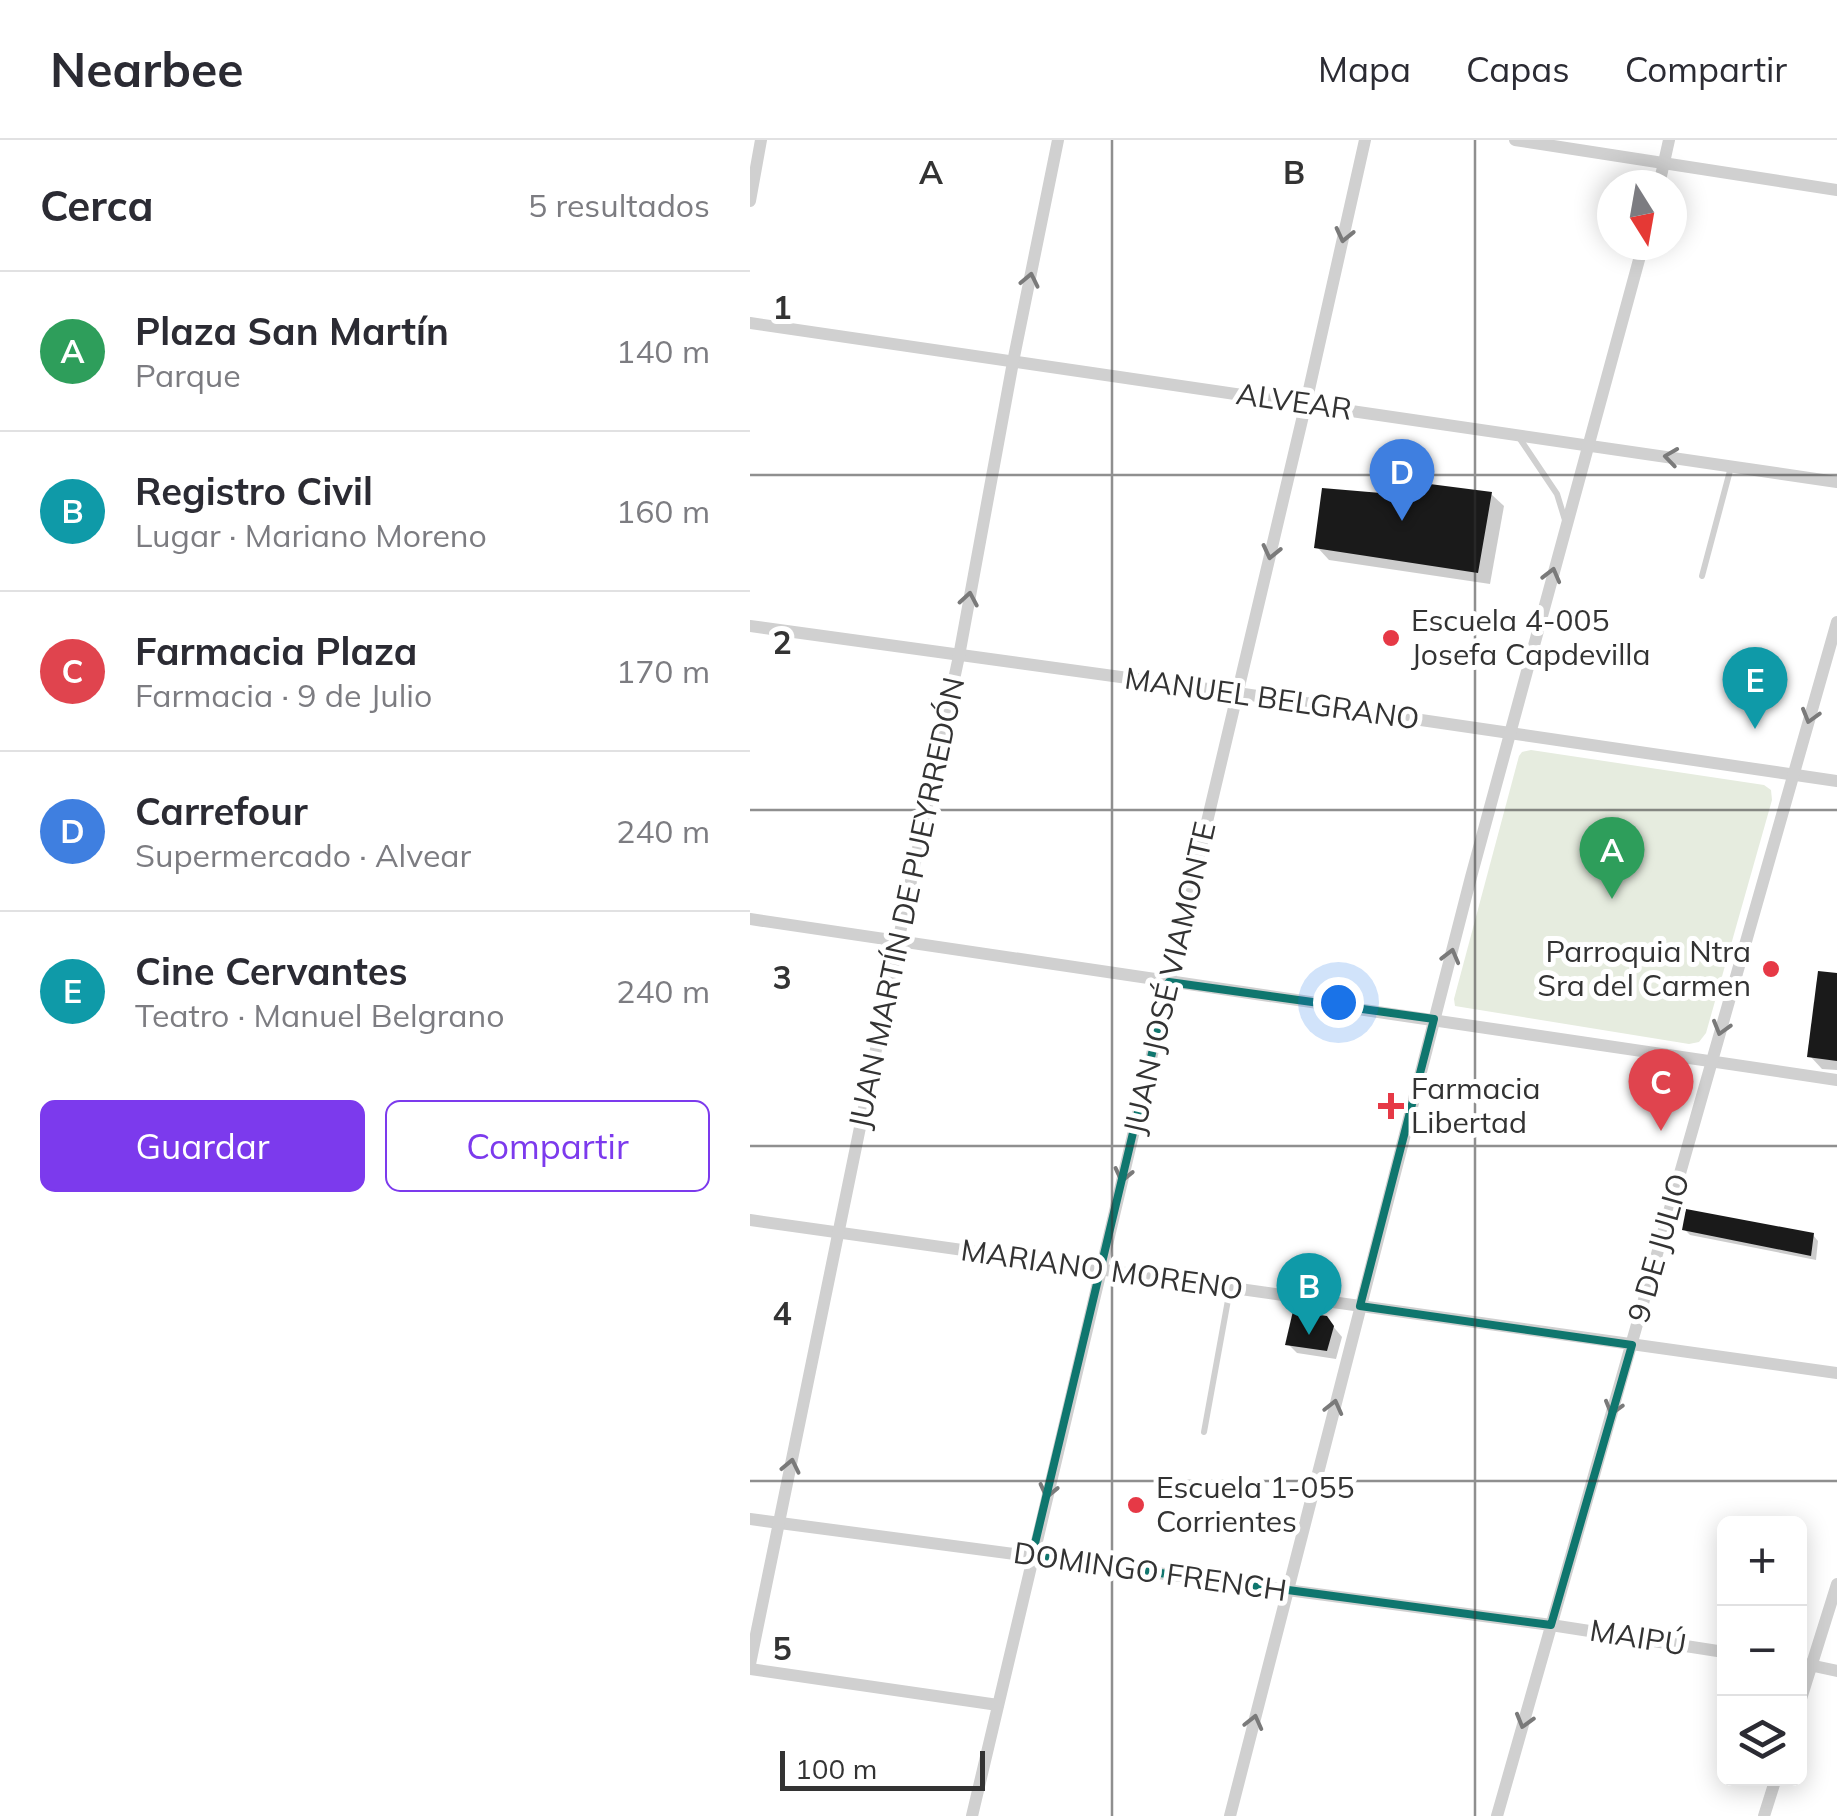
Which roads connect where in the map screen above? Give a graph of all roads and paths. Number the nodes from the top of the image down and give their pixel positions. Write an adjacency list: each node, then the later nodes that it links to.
1 (761, 140): 9 (street)
2 (1058, 140): 12 (street, JUAN MARTÍN DE PUEYRREDÓN, one-way to 2)
3 (1365, 140): 13 (street, JUAN JOSÉ VIAMONTE, one-way to 13)
4 (1515, 140): 6 (street)
5 (1668, 140): 6 (street)
6 (1665, 163): 7 (street); 8 (street)
7 (1663, 170)
8 (1837, 190)
9 (750, 201)
10 (1639, 260): 15 (street)
11 (750, 323): 12 (street, ALVEAR)
12 (1013, 362): 13 (street, ALVEAR); 22 (street, JUAN MARTÍN DE PUEYRREDÓN, one-way to 12)
13 (1306, 403): 14 (street, ALVEAR); 23 (street, JUAN JOSÉ VIAMONTE, one-way to 23)
14 (1517, 435): 15 (street, ALVEAR); 18 (lane)
15 (1588, 446): 16 (street, ALVEAR, one-way to 15); 18 (street)
16 (1731, 466): 17 (street, ALVEAR); 19 (lane)
17 (1837, 482)
18 (1566, 524): 24 (street, one-way to 18)
19 (1702, 576)
20 (1837, 622): 25 (street, 9 DE JULIO, one-way to 25)
21 (750, 626): 22 (street, MANUEL BELGRANO)
22 (959, 656): 23 (street, MANUEL BELGRANO); 28 (street, JUAN MARTÍN DE PUEYRREDÓN)
23 (1237, 694): 24 (street, MANUEL BELGRANO); 29 (street, JUAN JOSÉ VIAMONTE)
24 (1510, 734): 25 (street, MANUEL BELGRANO); 30 (street, one-way to 24)
25 (1793, 775): 26 (street, MANUEL BELGRANO); 31 (street, 9 DE JULIO, one-way to 31)
26 (1837, 782)
27 (750, 918): 28 (street)
28 (898, 942): 29 (street); 34 (street, JUAN MARTÍN DE PUEYRREDÓN)
29 (1169, 982): 30 (street); 35 (street, JUAN JOSÉ VIAMONTE, one-way to 35)
30 (1434, 1019): 31 (street); 37 (street)
31 (1712, 1062): 32 (street); 38 (street, 9 DE JULIO)
32 (1837, 1080)
33 (750, 1220): 34 (street, MARIANO MORENO)
34 (839, 1232): 35 (street, MARIANO MORENO); 42 (street, JUAN MARTÍN DE PUEYRREDÓN, one-way to 34)
35 (1101, 1270): 36 (street, MARIANO MORENO); 43 (street, JUAN JOSÉ VIAMONTE, one-way to 43)
36 (1230, 1288): 37 (street, MARIANO MORENO); 40 (lane)
37 (1360, 1306): 38 (street, MARIANO MORENO); 45 (street, one-way to 37)
38 (1632, 1345): 39 (street, MARIANO MORENO); 46 (street, 9 DE JULIO, one-way to 46)
39 (1837, 1373)
40 (1204, 1432)
41 (750, 1519): 42 (street, DOMINGO FRENCH)
42 (779, 1522): 43 (street, DOMINGO FRENCH); 50 (street, JUAN MARTÍN DE PUEYRREDÓN)
43 (1032, 1556): 45 (street, DOMINGO FRENCH); 52 (street, JUAN JOSÉ VIAMONTE)
44 (1837, 1584): 48 (street)
45 (1287, 1590): 46 (street, DOMINGO FRENCH); 55 (street, one-way to 45)
46 (1551, 1625): 47 (street, MAIPÚ); 56 (street, 9 DE JULIO, one-way to 56)
47 (1717, 1651)
48 (1807, 1659)
49 (1807, 1664): 51 (street)
50 (750, 1667): 52 (street)
51 (1837, 1671)
52 (998, 1704): 54 (street, JUAN JOSÉ VIAMONTE)
53 (1773, 1786): 57 (street)
54 (972, 1816)
55 (1230, 1816)
56 (1497, 1816)
57 (1764, 1816)

